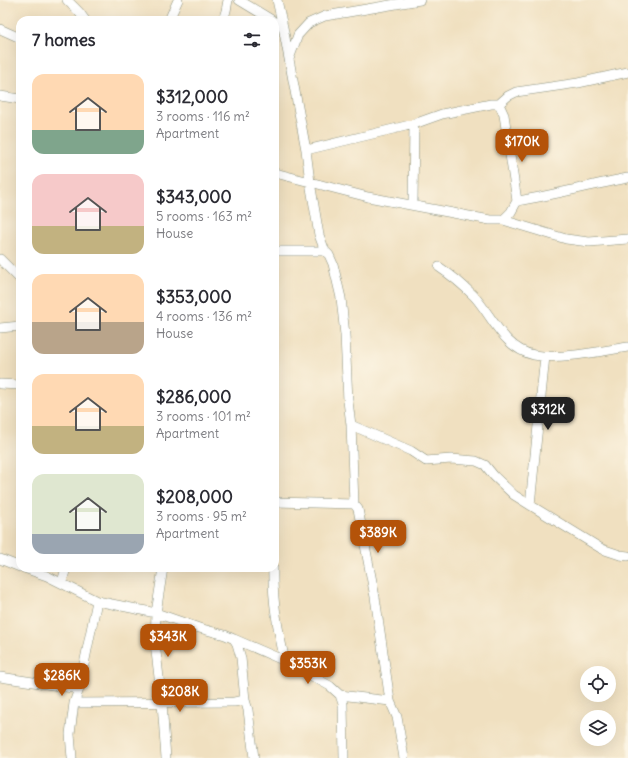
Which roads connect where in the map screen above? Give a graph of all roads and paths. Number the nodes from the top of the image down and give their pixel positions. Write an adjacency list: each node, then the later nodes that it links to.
1 (67, 0): 7 (street)
2 (178, 0): 8 (street)
3 (228, 0): 9 (street)
4 (239, 0): 10 (street)
5 (278, 0): 12 (street)
6 (420, 0): 15 (street)
7 (82, 16)
8 (171, 16)
9 (224, 16)
10 (265, 16)
11 (279, 24): 12 (street)
12 (283, 27): 15 (street)
13 (0, 29): 14 (street)
14 (16, 36)
15 (289, 59): 21 (street)
16 (628, 72): 19 (street)
17 (0, 96): 18 (street)
18 (16, 98)
19 (499, 104): 20 (street); 25 (street)
20 (414, 124): 21 (street); 26 (street)
21 (306, 150): 24 (street)
22 (279, 173): 24 (street)
23 (628, 178): 25 (street)
24 (310, 182): 26 (street); 29 (street)
25 (517, 201): 27 (street)
26 (413, 204): 27 (street)
27 (503, 220): 28 (street)
28 (628, 239)
29 (324, 250): 30 (street); 40 (street)
30 (279, 251)
31 (0, 259): 33 (street)
32 (439, 267): 37 (street)
33 (16, 275)
34 (16, 326): 35 (street)
35 (0, 328)
36 (628, 347): 37 (street)
37 (545, 356): 43 (street)
38 (0, 384): 39 (street)
39 (16, 385)
40 (351, 425): 42 (street); 43 (street)
41 (279, 502): 42 (street)
42 (354, 504): 60 (street)
43 (530, 505): 44 (street)
44 (628, 556)
45 (0, 560): 46 (street)
46 (16, 566)
47 (36, 572): 51 (street)
48 (65, 572): 51 (street)
49 (162, 572): 53 (street)
50 (272, 572): 55 (street)
51 (62, 582): 52 (street)
52 (97, 601): 53 (street); 57 (street)
53 (156, 613): 54 (street); 62 (street)
54 (234, 639): 55 (street); 59 (street)
55 (285, 660): 58 (street)
56 (0, 676): 57 (street)
57 (79, 689): 61 (street)
58 (340, 694): 60 (street); 66 (street)
59 (245, 700): 62 (street); 65 (street)
60 (390, 701): 67 (street)
61 (74, 703): 62 (street); 63 (street)
62 (162, 703): 64 (street)
63 (72, 758)
64 (166, 758)
65 (254, 758)
66 (344, 758)
67 (404, 758)

